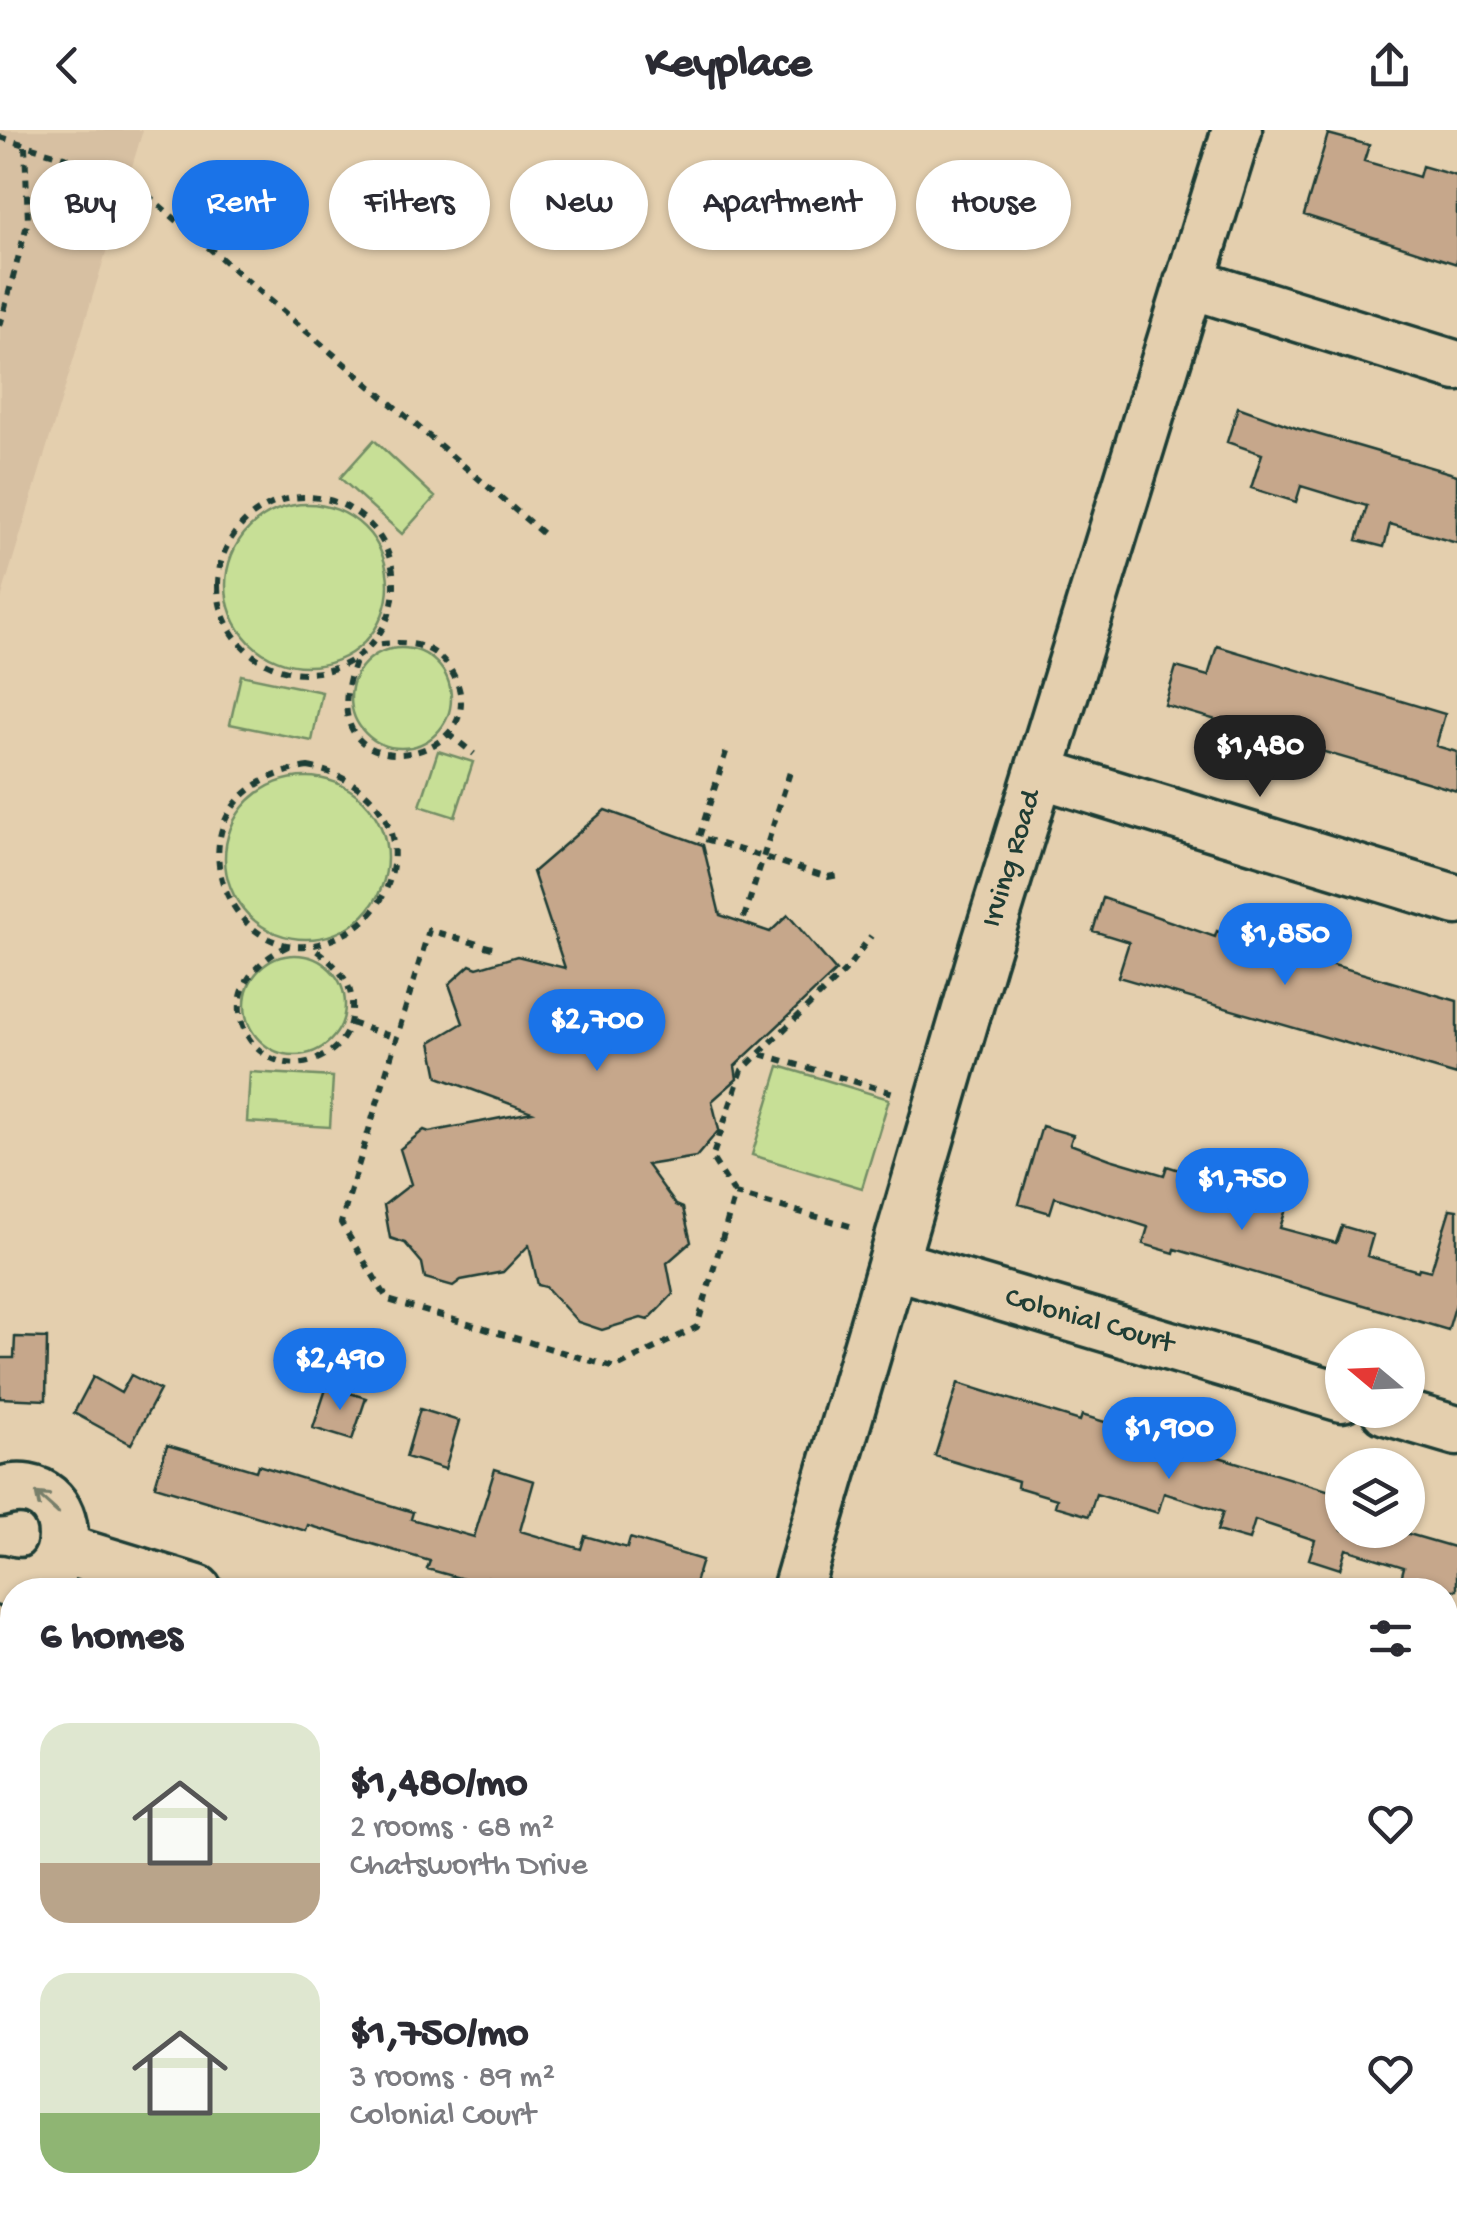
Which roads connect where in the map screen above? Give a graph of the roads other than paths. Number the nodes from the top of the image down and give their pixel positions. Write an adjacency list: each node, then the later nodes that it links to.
1 (1236, 130): 2 (street, Irving Road)
2 (1189, 283): 3 (street); 4 (street, Irving Road)
3 (1457, 366)
4 (1040, 773): 5 (street); 6 (street, Irving Road)
5 (1457, 900)
6 (892, 1264): 7 (street, Colonial Court); 14 (street, Irving Road)
7 (1325, 1392)
8 (1425, 1422): 9 (street)
9 (1457, 1431)
10 (0, 1492): 11 (street, one-way to 10)
11 (63, 1549): 12 (street); 13 (street)
12 (41, 1578)
13 (158, 1578)
14 (800, 1578)

